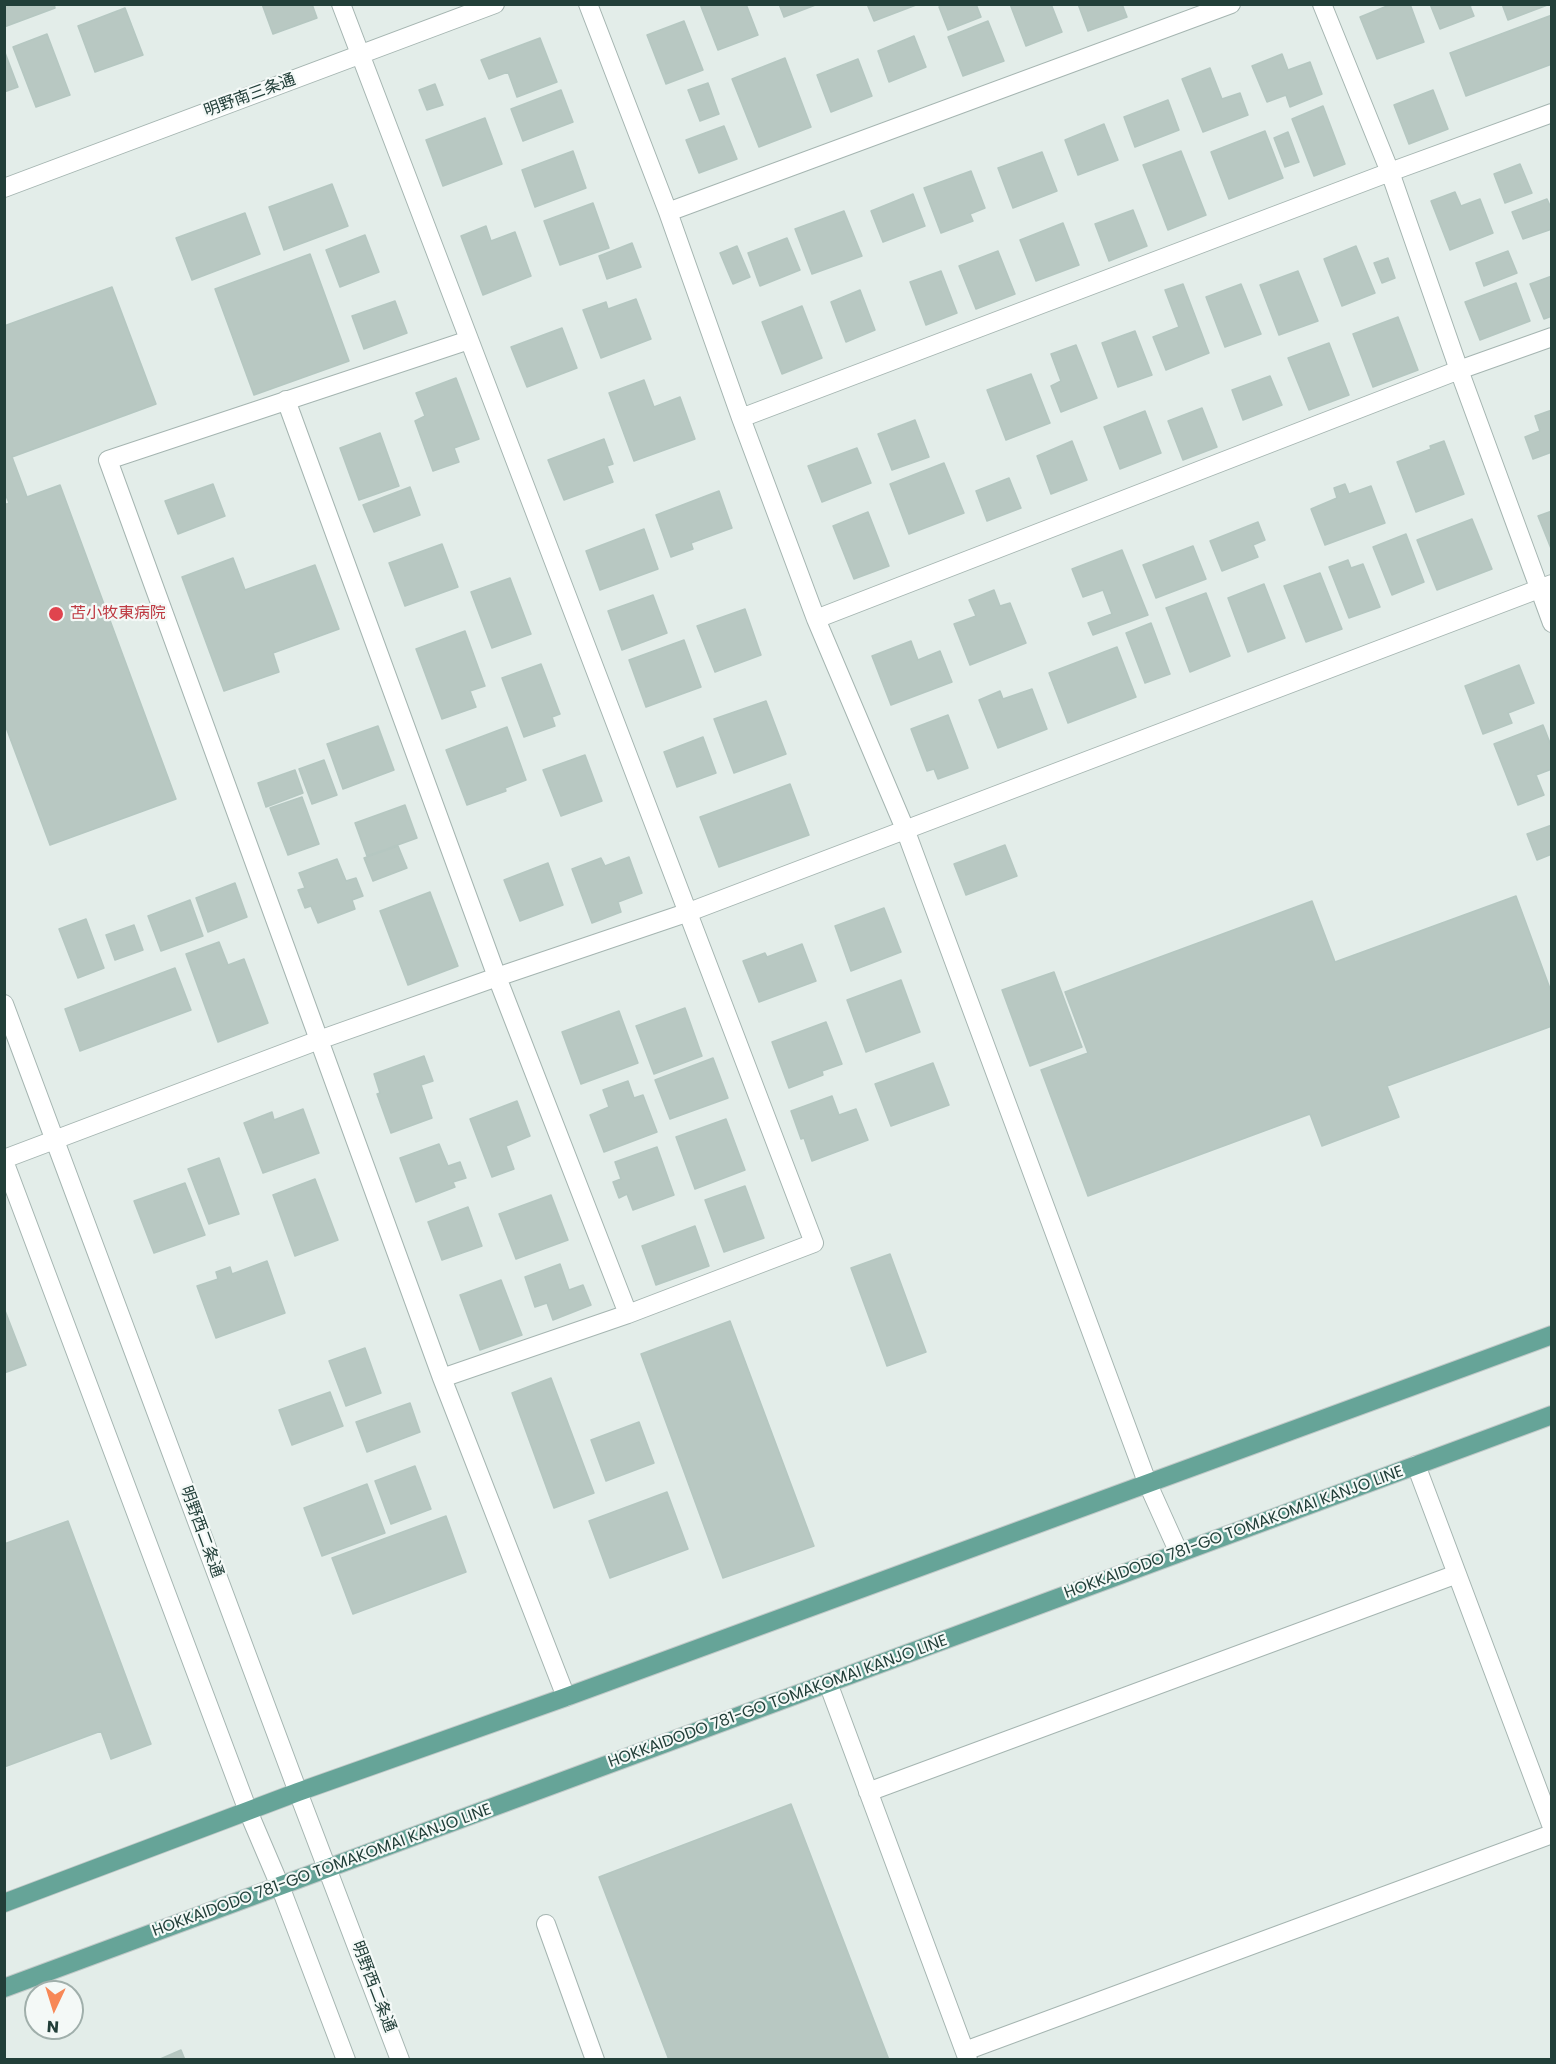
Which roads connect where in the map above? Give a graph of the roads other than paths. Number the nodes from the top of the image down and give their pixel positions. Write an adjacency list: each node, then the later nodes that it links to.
1 (341, 4): 6 (street)
2 (495, 4): 6 (street, 明野南三条通)
3 (588, 4): 10 (street)
4 (1231, 4): 10 (street)
5 (1322, 4): 8 (street)
6 (360, 55): 9 (street, 明野南三条通); 12 (street)
7 (1551, 112): 8 (street)
8 (1390, 172): 13 (street); 15 (street)
9 (4, 188)
10 (668, 212): 15 (street)
11 (1551, 337): 13 (street)
12 (469, 340): 14 (street); 20 (street)
13 (1459, 370): 16 (street); 17 (street)
14 (286, 400): 21 (street); 23 (street)
15 (741, 418): 17 (street)
16 (1545, 587): 18 (street); 19 (street)
17 (816, 619): 19 (street)
18 (1551, 623)
19 (905, 829): 20 (street); 31 (street)
20 (689, 912): 21 (street); 26 (street)
21 (496, 976): 23 (street); 26 (street)
22 (4, 1004): 24 (street, 明野西二条通)
23 (319, 1040): 24 (street); 28 (street)
24 (56, 1140): 25 (street); 36 (street, 明野西二条通)
25 (4, 1160): 38 (street)
26 (628, 1314): 28 (street)
27 (1551, 1335): 31 (main road)
28 (442, 1378): 35 (street)
29 (1551, 1414): 30 (main road, HOKKAIDODO 781-GO TOMAKOMAI KANJO LINE)
30 (1416, 1465): 32 (main road, HOKKAIDODO 781-GO TOMAKOMAI KANJO LINE); 33 (street)
31 (1148, 1482): 32 (street); 35 (main road)
32 (1179, 1553): 34 (main road, HOKKAIDODO 781-GO TOMAKOMAI KANJO LINE)
33 (1457, 1574): 37 (street); 39 (street)
34 (828, 1683): 37 (street); 41 (main road, HOKKAIDODO 781-GO TOMAKOMAI KANJO LINE)
35 (566, 1697): 36 (main road)
36 (298, 1792): 38 (main road); 41 (street, 明野西二条通)
37 (868, 1792): 46 (street)
38 (248, 1811): 42 (street); 43 (main road)
39 (1551, 1827)
40 (1551, 1834): 46 (street)
41 (328, 1869): 42 (main road, HOKKAIDODO 781-GO TOMAKOMAI KANJO LINE); 48 (street, 明野西二条通)
42 (280, 1886): 45 (main road, HOKKAIDODO 781-GO TOMAKOMAI KANJO LINE); 47 (street)
43 (4, 1903)
44 (546, 1924): 49 (street)
45 (4, 1988)
46 (967, 2055)
47 (346, 2060)
48 (400, 2060)
49 (595, 2060)

